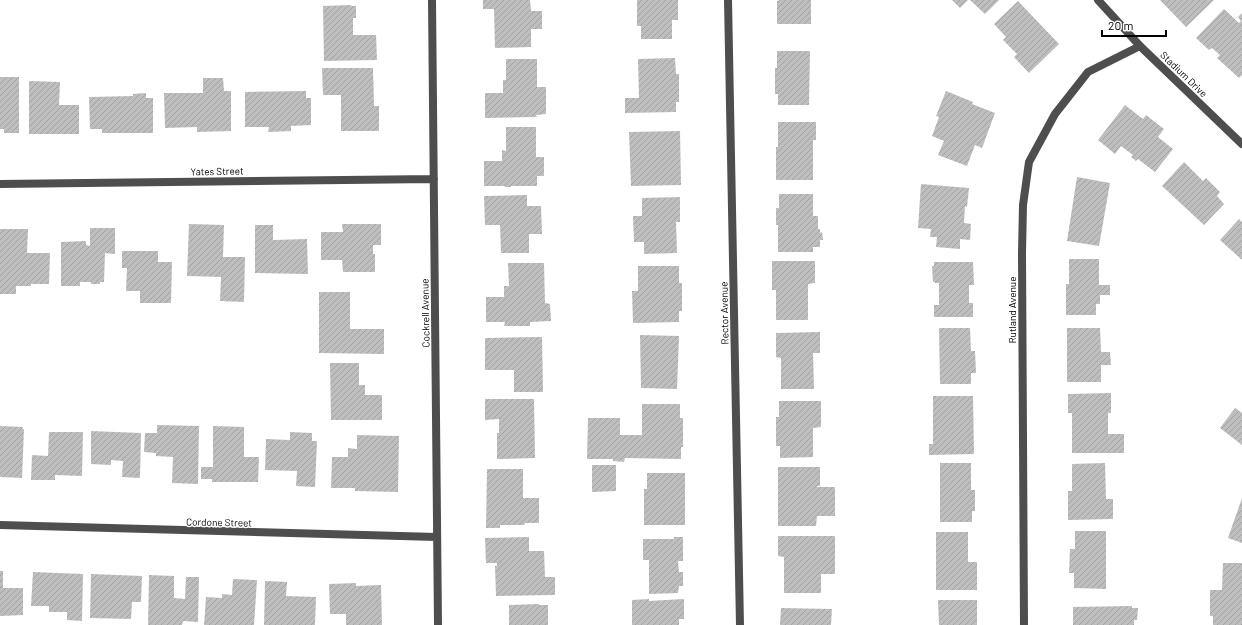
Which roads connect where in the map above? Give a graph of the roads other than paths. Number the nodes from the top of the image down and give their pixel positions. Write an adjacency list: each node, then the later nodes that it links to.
1 (432, 0): 6 (street, Cockrell Avenue)
2 (728, 0): 11 (street, Rector Avenue)
3 (1098, 0): 4 (street, Stadium Drive)
4 (1140, 46): 5 (street, Stadium Drive); 12 (street, Rutland Avenue)
5 (1242, 144)
6 (434, 179): 7 (street, Yates Street); 9 (street, Cockrell Avenue)
7 (0, 184)
8 (0, 526): 9 (street, Cordone Street)
9 (437, 537): 10 (street, Cockrell Avenue)
10 (438, 625)
11 (740, 625)
12 (1024, 625)

